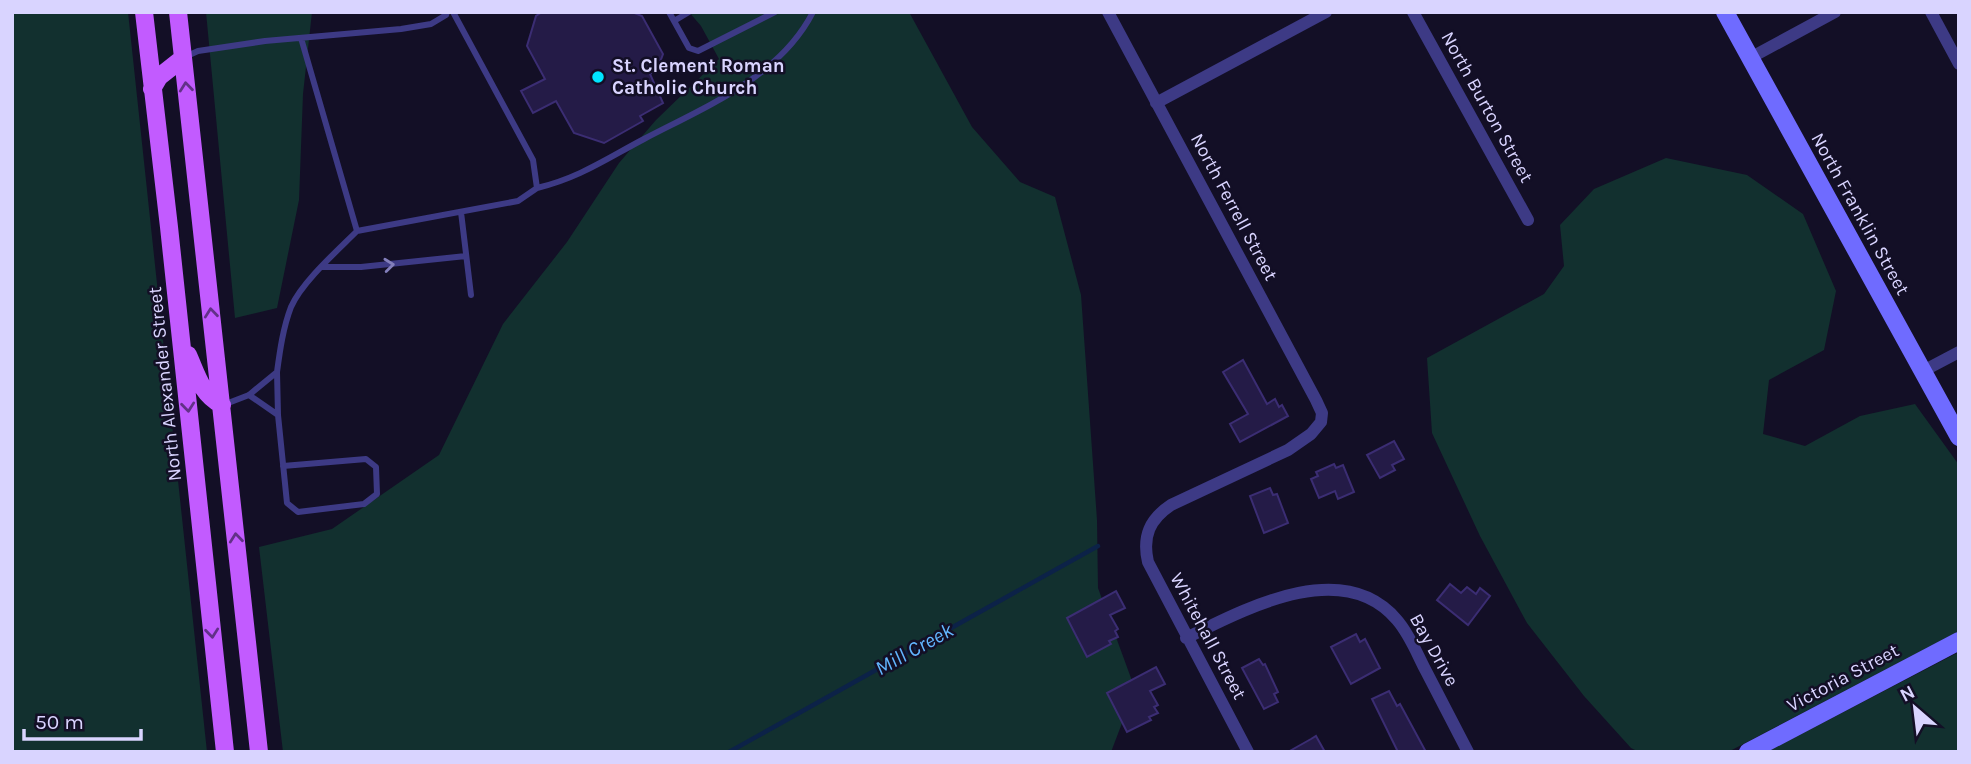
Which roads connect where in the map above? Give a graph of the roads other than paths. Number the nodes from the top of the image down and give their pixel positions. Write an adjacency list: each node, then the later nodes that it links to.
1 (144, 12): 20 (main road, North Alexander Street)
2 (178, 12): 17 (main road)
3 (447, 12): 16 (lane)
4 (453, 12): 22 (lane)
5 (669, 12): 15 (lane)
6 (689, 12): 15 (lane)
7 (775, 12): 15 (lane)
8 (813, 12): 22 (lane)
9 (1108, 12): 21 (street, North Ferrell Street)
10 (1326, 12): 21 (street)
11 (1413, 12): 24 (street, North Burton Street)
12 (1725, 12): 18 (street, North Franklin Street)
13 (1835, 12): 18 (street)
14 (1931, 12): 19 (street)
15 (674, 21)
16 (301, 38): 17 (lane); 25 (lane)
17 (183, 58): 20 (main road); 34 (main road, one-way to 17)
18 (1750, 58): 31 (street, North Franklin Street)
19 (1959, 64)
20 (152, 89): 29 (main road, North Alexander Street)
21 (1156, 103): 38 (street, North Ferrell Street)
22 (537, 188): 23 (lane)
23 (461, 212): 25 (lane); 26 (lane)
24 (1528, 220)
25 (357, 231): 27 (lane)
26 (466, 256): 27 (lane, one-way to 26); 28 (lane)
27 (321, 267): 32 (lane)
28 (471, 295)
29 (181, 339): 34 (main road); 41 (main road, North Alexander Street, one-way to 41)
30 (1959, 352): 31 (street)
31 (1923, 371): 36 (street, North Franklin Street)
32 (277, 372): 33 (lane); 35 (lane)
33 (249, 396): 34 (lane); 35 (lane)
34 (222, 405): 42 (main road, one-way to 34)
35 (278, 415): 37 (lane)
36 (1959, 437)
37 (283, 466): 37 (lane)
38 (1146, 536): 39 (street, Whitehall Street)
39 (1186, 638): 43 (street, Whitehall Street); 44 (street, Bay Drive)
40 (1959, 641): 45 (street, Victoria Street)
41 (225, 752)
42 (258, 752)
43 (1248, 752)
44 (1468, 752)
45 (1748, 752)

